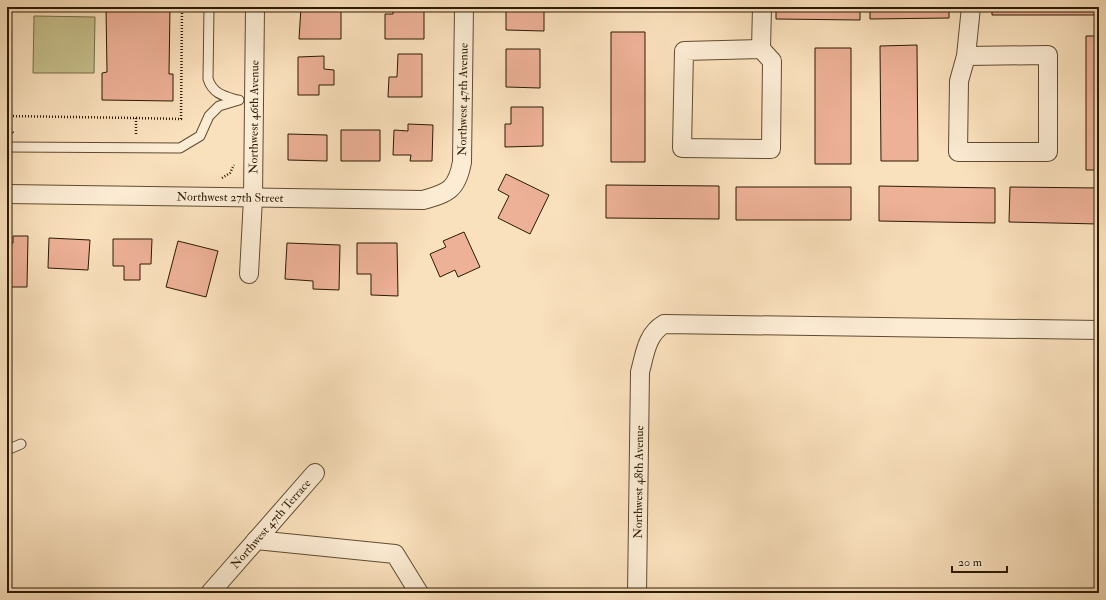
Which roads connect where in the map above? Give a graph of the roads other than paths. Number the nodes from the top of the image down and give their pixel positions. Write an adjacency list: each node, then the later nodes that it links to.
1 (209, 7): 8 (lane)
2 (255, 7): 8 (street, Northwest 46th Avenue)
3 (464, 7): 10 (street, Northwest 47th Avenue)
4 (762, 7): 6 (street)
5 (971, 7): 7 (street)
6 (761, 49): 6 (street)
7 (966, 56): 7 (street)
8 (246, 100): 9 (lane); 12 (street, Northwest 46th Avenue)
9 (7, 147)
10 (450, 189): 12 (street, Northwest 27th Street)
11 (7, 194): 12 (street, Northwest 27th Street)
12 (253, 198): 13 (street, Northwest 46th Avenue)
13 (249, 274)
14 (1099, 330): 21 (street, Northwest 48th Avenue)
15 (22, 444): 16 (lane)
16 (7, 450)
17 (315, 473): 18 (street, Northwest 47th Terrace)
18 (256, 540): 19 (street, Northwest 47th Terrace); 20 (street)
19 (210, 593)
20 (419, 593)
21 (637, 593)

